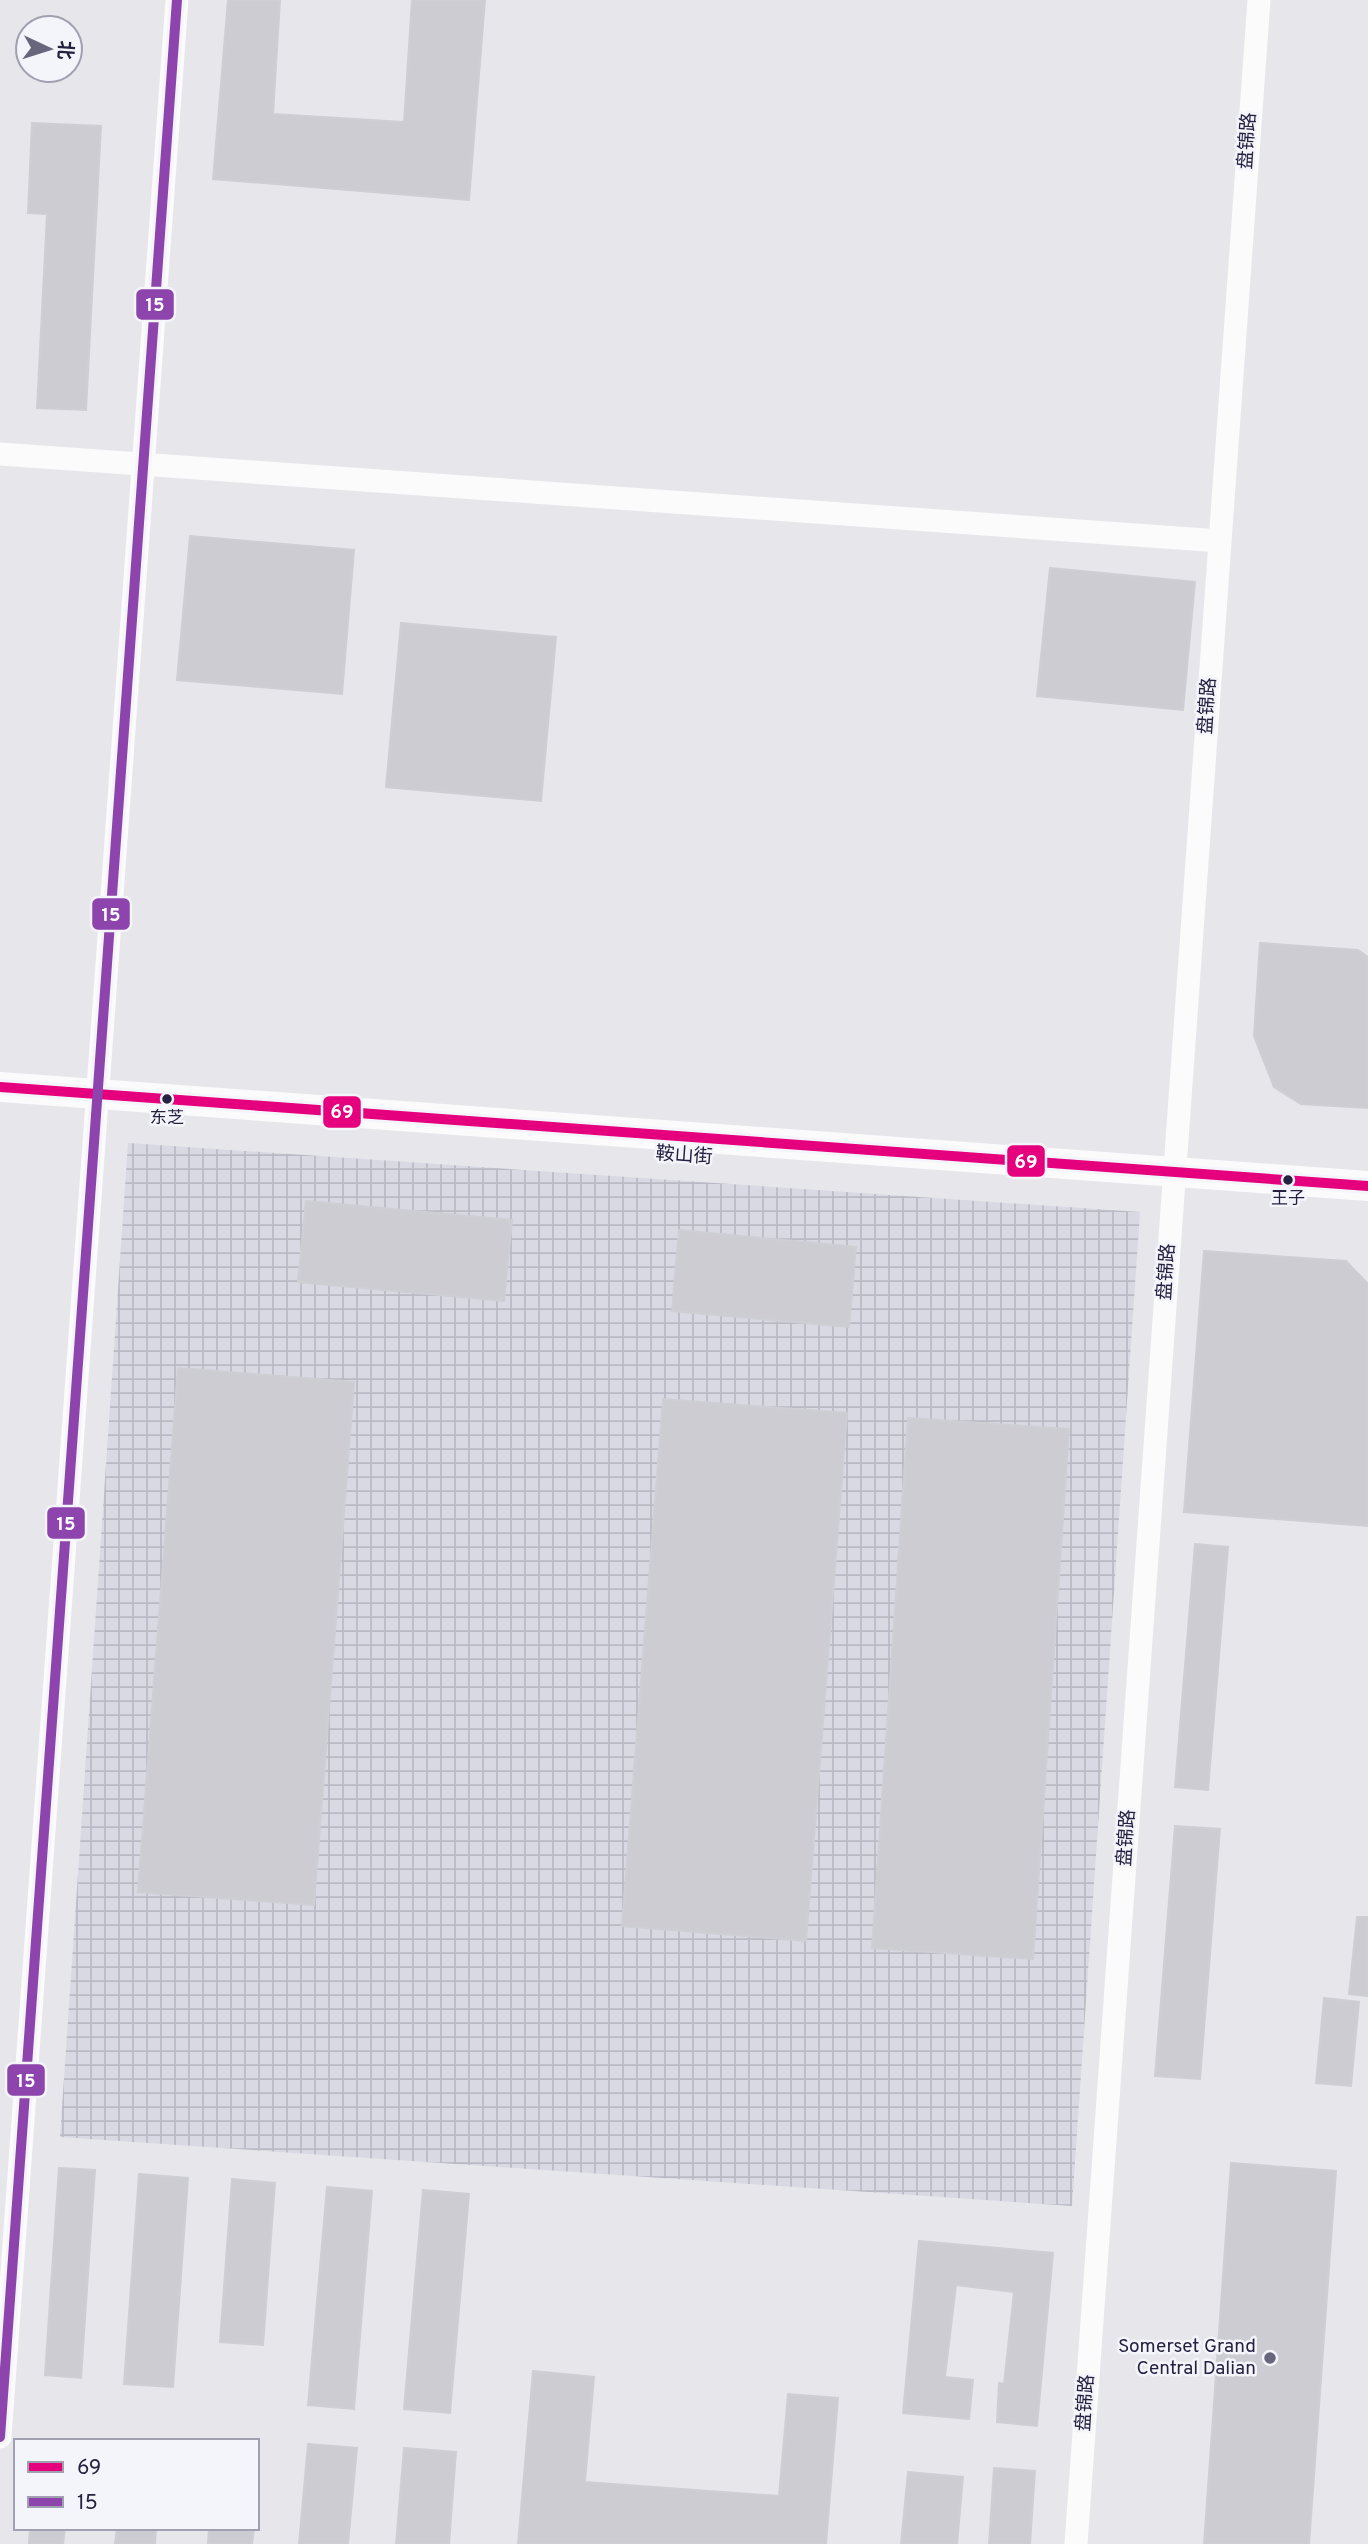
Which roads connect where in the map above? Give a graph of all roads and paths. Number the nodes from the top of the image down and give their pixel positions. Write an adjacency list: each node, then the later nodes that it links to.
1 (177, 0): 4 (street)
2 (1259, 0): 5 (street, 盘锦路)
3 (0, 454): 4 (street)
4 (143, 464): 5 (street); 7 (street)
5 (1220, 541): 9 (street, 盘锦路)
6 (0, 1087): 7 (street, 鞍山街)
7 (97, 1104): 8 (street, 鞍山街); 9 (street, 鞍山街); 12 (street)
8 (0, 1107)
9 (1174, 1182): 10 (street, 鞍山街); 11 (street, 鞍山街); 14 (street, 盘锦路)
10 (1368, 1186)
11 (1368, 1205)
12 (9, 2181): 13 (street)
13 (0, 2437)
14 (1076, 2544)

